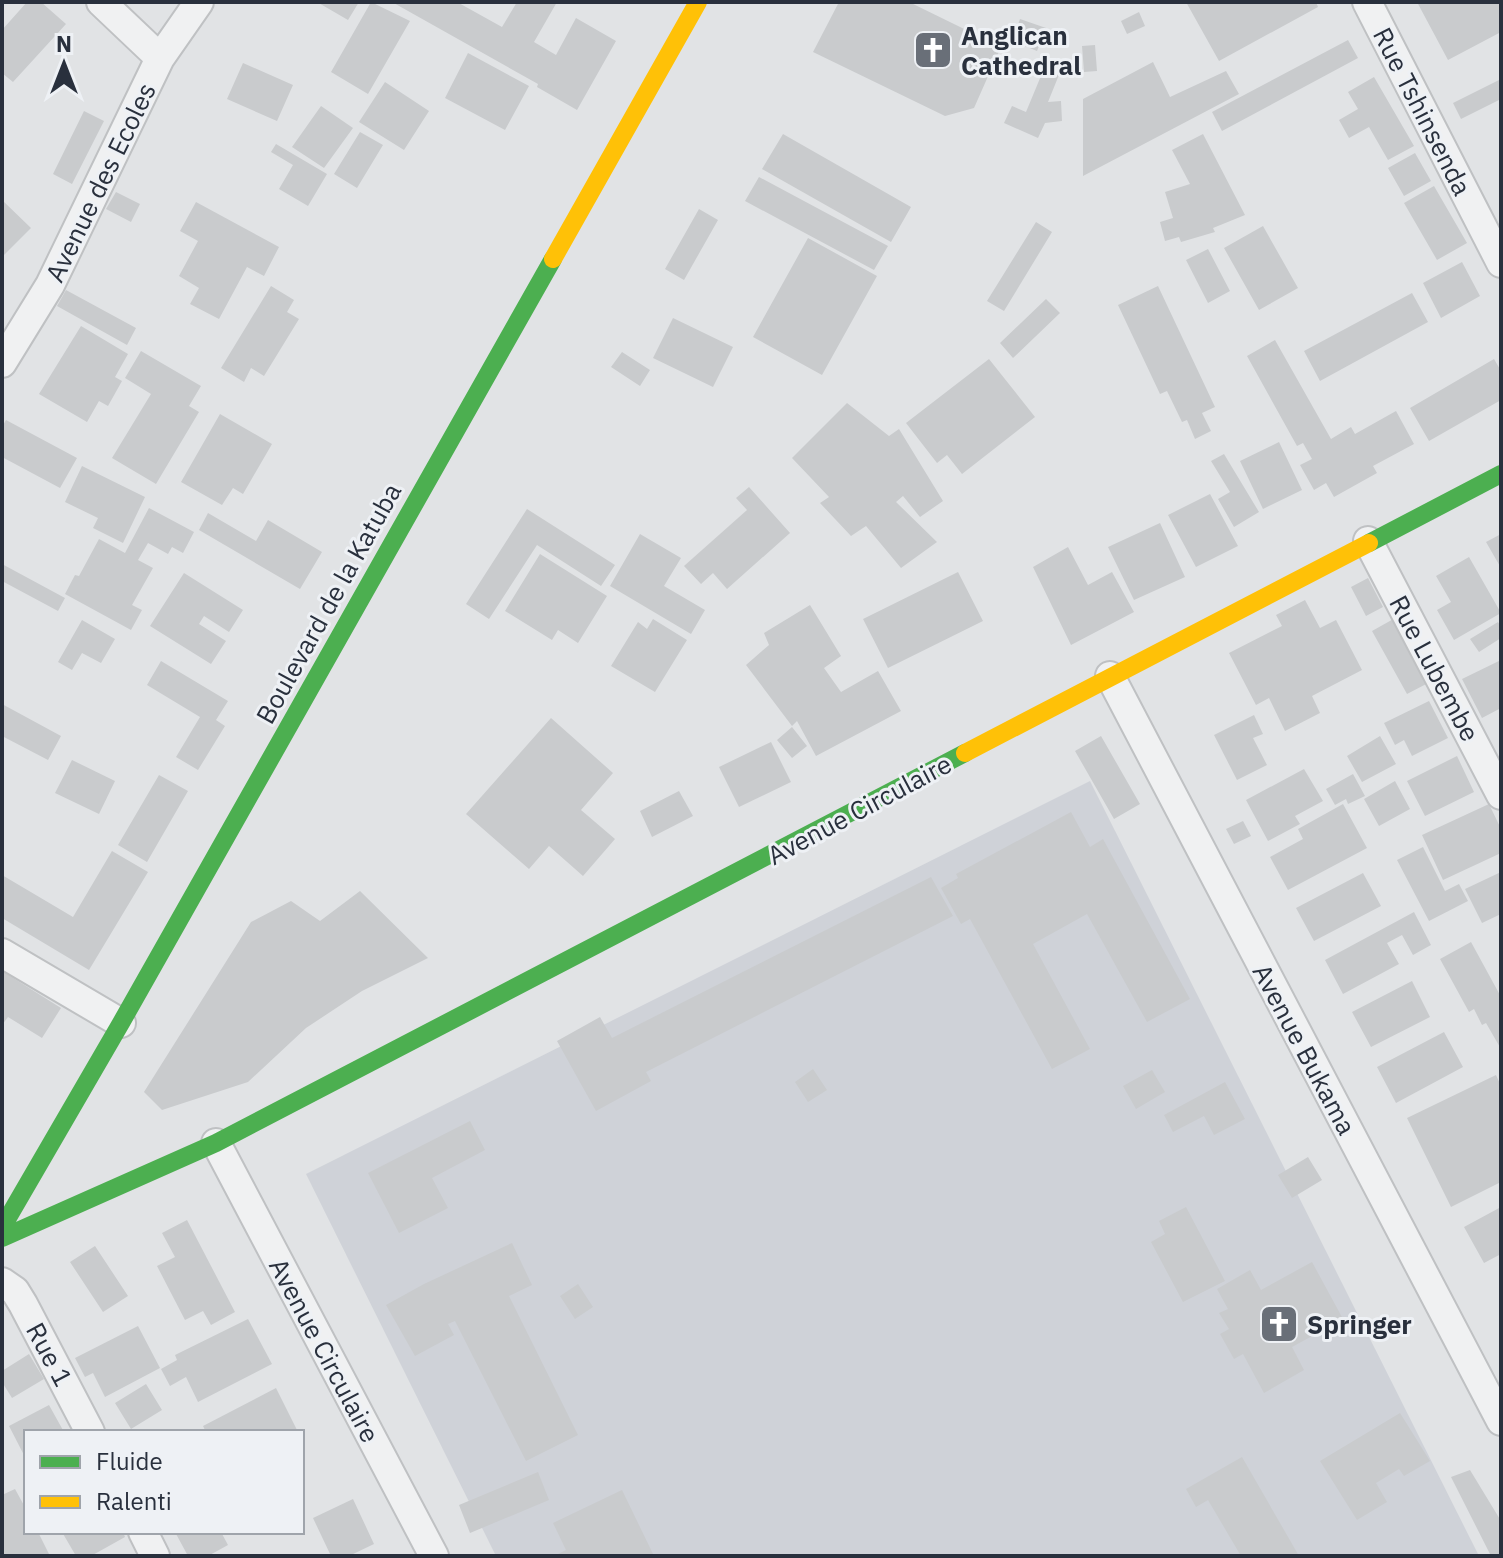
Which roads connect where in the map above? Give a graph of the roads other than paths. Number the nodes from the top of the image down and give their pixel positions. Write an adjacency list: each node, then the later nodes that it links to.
1 (101, 2): 5 (street)
2 (199, 2): 5 (street, Avenue des Ecoles)
3 (698, 2): 13 (street, Boulevard de la Katuba)
4 (1367, 2): 6 (street, Rue Tshinsenda)
5 (160, 58): 7 (street, Avenue des Ecoles)
6 (1501, 263)
7 (2, 363)
8 (1501, 474): 9 (street, Avenue Circulaire)
9 (1368, 541): 10 (street, Avenue Circulaire); 11 (street, Rue Lubembe)
10 (1110, 676): 14 (street, Avenue Circulaire); 18 (street, Avenue Bukama)
11 (1501, 795)
12 (2, 953): 13 (street)
13 (121, 1023): 15 (street, Boulevard de la Katuba)
14 (216, 1143): 16 (street, Avenue Circulaire); 22 (street, Avenue Circulaire)
15 (2, 1228)
16 (2, 1238)
17 (2, 1282): 19 (street, Rue 1)
18 (1501, 1421)
19 (89, 1430)
20 (144, 1534): 21 (street)
21 (155, 1556)
22 (434, 1556)

